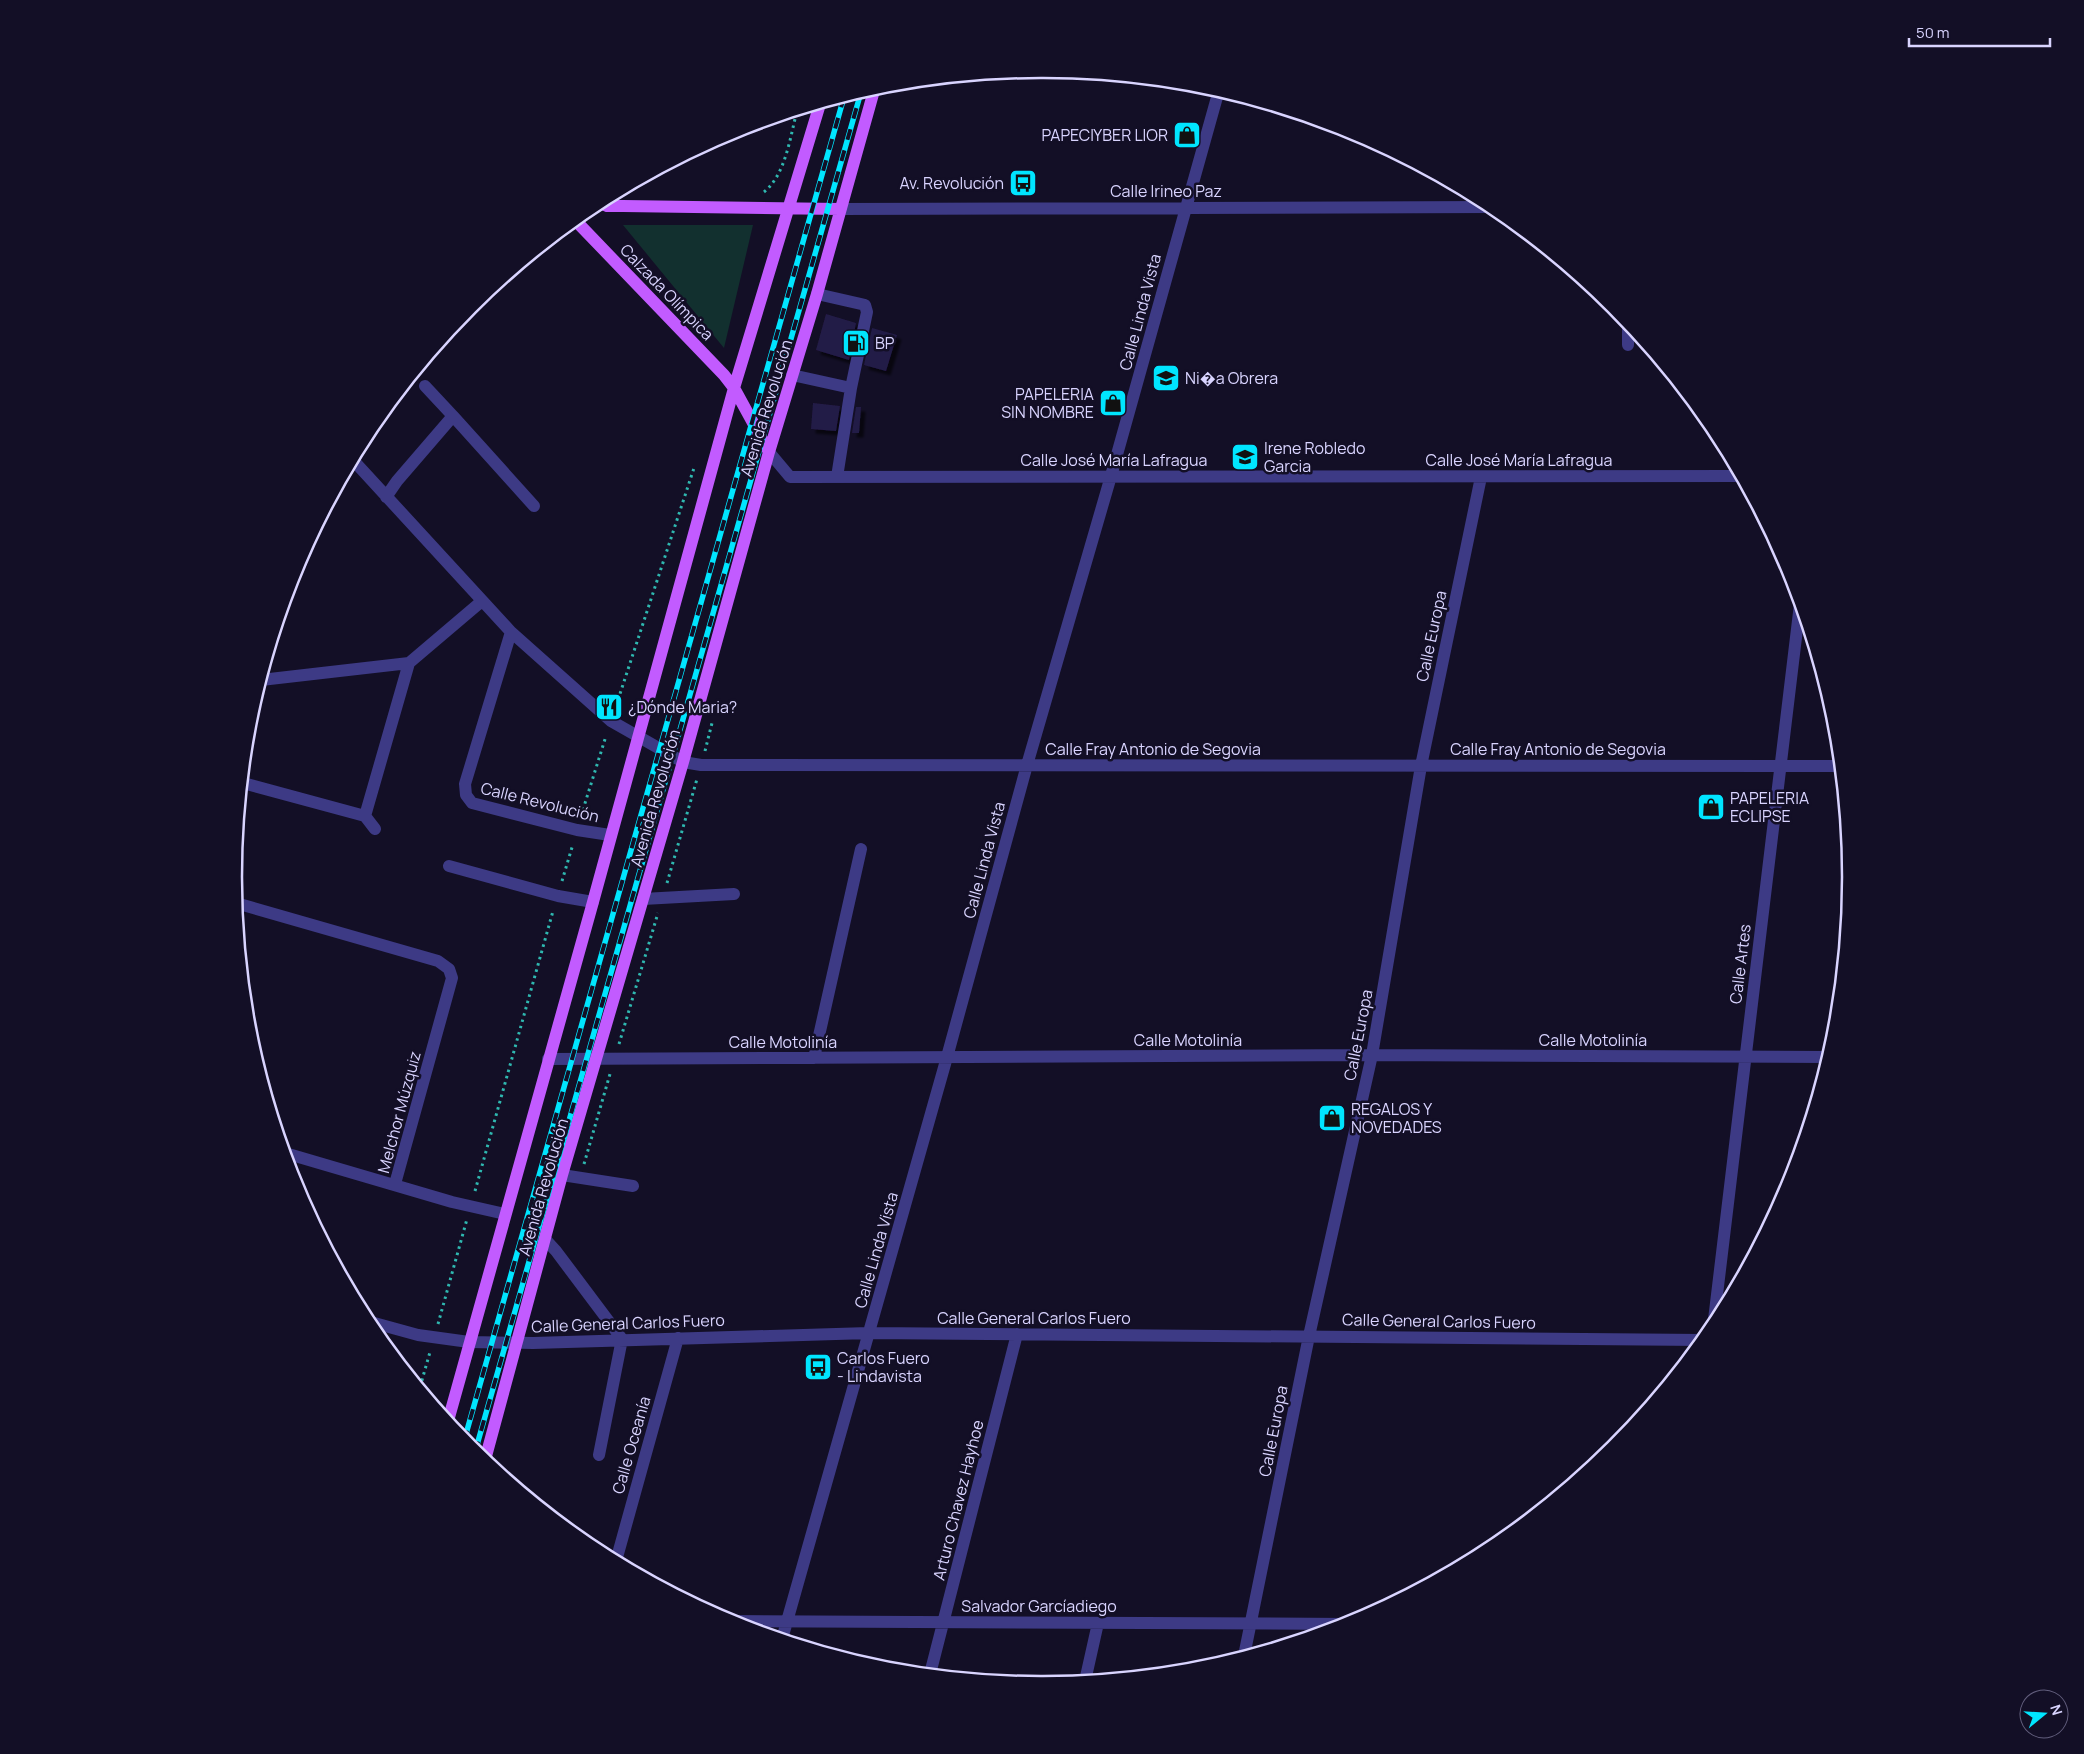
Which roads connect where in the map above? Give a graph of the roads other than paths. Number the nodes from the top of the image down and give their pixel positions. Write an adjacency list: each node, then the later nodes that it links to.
1 (872, 96): 8 (main road, Avenida Revolución)
2 (1217, 97): 6 (street, Calle Linda Vista)
3 (818, 110): 7 (main road, Avenida Revolución)
4 (610, 205): 7 (main road)
5 (1476, 206): 6 (street, Calle Irineo Paz)
6 (1186, 207): 8 (street, Calle Irineo Paz); 20 (street, Calle Linda Vista)
7 (789, 209): 8 (main road); 15 (main road, Avenida Revolución)
8 (840, 209): 10 (main road, Avenida Revolución)
9 (580, 225): 15 (main road, Calzada Olímpica)
10 (817, 294): 13 (main road, Avenida Revolución); 16 (street)
11 (1628, 334): 12 (street)
12 (1628, 345)
13 (792, 375): 16 (street); 18 (main road, Avenida Revolución)
14 (425, 386): 17 (street)
15 (734, 388): 18 (main road, Calzada Olímpica); 31 (main road, Avenida Revolución)
16 (851, 388): 23 (street)
17 (453, 416): 24 (street); 25 (street)
18 (769, 452): 23 (street, Calle José María Lafragua); 32 (main road, Avenida Revolución)
19 (357, 465): 24 (street, Calle Fray Antonio de Segovia)
20 (1112, 476): 21 (street, Calle José María Lafragua); 23 (street, Calle José María Lafragua); 33 (street, Calle Linda Vista)
21 (1482, 476): 22 (street, Calle José María Lafragua); 34 (street, Calle Europa)
22 (1733, 476)
23 (836, 477)
24 (386, 497): 26 (street, Calle Fray Antonio de Segovia)
25 (534, 506)
26 (482, 601): 28 (street, Calle Fray Antonio de Segovia); 29 (street)
27 (1798, 618): 35 (street, Calle Artes)
28 (510, 632): 31 (street, Calle Fray Antonio de Segovia); 40 (street, Calle Revolución)
29 (409, 663): 30 (street); 38 (street)
30 (268, 679)
31 (638, 735): 32 (street, Calle Fray Antonio de Segovia); 40 (main road, Avenida Revolución)
32 (683, 762): 33 (street, Calle Fray Antonio de Segovia); 44 (main road, Avenida Revolución)
33 (1027, 765): 34 (street, Calle Fray Antonio de Segovia); 48 (street, Calle Linda Vista)
34 (1421, 766): 35 (street, Calle Fray Antonio de Segovia); 47 (street, Calle Europa)
35 (1780, 766): 36 (street, Calle Fray Antonio de Segovia); 49 (street, Calle Artes)
36 (1834, 766)
37 (248, 783): 38 (street)
38 (365, 816): 39 (street)
39 (375, 829)
40 (610, 835): 45 (main road, Avenida Revolución)
41 (861, 849): 51 (street)
42 (450, 866): 45 (street)
43 (734, 894): 44 (street)
44 (643, 899): 53 (main road, Avenida Revolución)
45 (593, 902): 52 (main road, Avenida Revolución)
46 (243, 904): 56 (street, Melchor Múzquiz)
47 (1372, 1055): 48 (street, Calle Motolinía); 49 (street, Calle Motolinía); 64 (street, Calle Europa)
48 (947, 1057): 51 (street, Calle Motolinía); 62 (street, Calle Linda Vista)
49 (1746, 1057): 50 (street, Calle Motolinía); 60 (street, Calle Artes)
50 (1820, 1057)
51 (814, 1058): 53 (street, Calle Motolinía)
52 (548, 1059): 53 (street, Calle Motolinía); 58 (main road, Avenida Revolución)
53 (597, 1059): 55 (main road, Avenida Revolución)
54 (292, 1154): 56 (street)
55 (562, 1175): 57 (street); 59 (main road, Avenida Revolución)
56 (395, 1184): 58 (street, Melchor Múzquiz)
57 (633, 1186)
58 (505, 1214): 68 (main road, Avenida Revolución)
59 (545, 1240): 66 (street); 69 (main road, Avenida Revolución)
60 (1716, 1307)
61 (379, 1324): 68 (street, Calle General Carlos Fuero)
62 (869, 1333): 63 (street, Calle General Carlos Fuero); 65 (street, Calle General Carlos Fuero); 75 (street, Calle Linda Vista)
63 (1017, 1334): 64 (street, Calle General Carlos Fuero); 76 (street, Arturo Chavez Hayhoe)
64 (1309, 1336): 67 (street, Calle General Carlos Fuero); 78 (street, Calle Europa)
65 (678, 1338): 66 (street, Calle General Carlos Fuero); 73 (street, Calle Oceanía)
66 (622, 1339): 69 (street, Calle General Carlos Fuero); 72 (street)
67 (1693, 1340)
68 (470, 1342): 69 (street, Calle General Carlos Fuero); 70 (main road, Avenida Revolución)
69 (517, 1343): 71 (main road, Avenida Revolución)
70 (450, 1414)
71 (487, 1452)
72 (599, 1456)
73 (618, 1554)
74 (747, 1620): 75 (street, Salvador Garcíadiego)
75 (787, 1620): 76 (street, Salvador Garcíadiego); 80 (street, Calle Linda Vista)
76 (943, 1621): 77 (street, Salvador Garcíadiego); 82 (street, Arturo Chavez Hayhoe)
77 (1098, 1623): 78 (street, Salvador Garcíadiego); 83 (street)
78 (1251, 1624): 79 (street, Salvador Garcíadiego); 81 (street, Calle Europa)
79 (1326, 1624)
80 (783, 1633)
81 (1245, 1650)
82 (931, 1669)
83 (1086, 1675)

